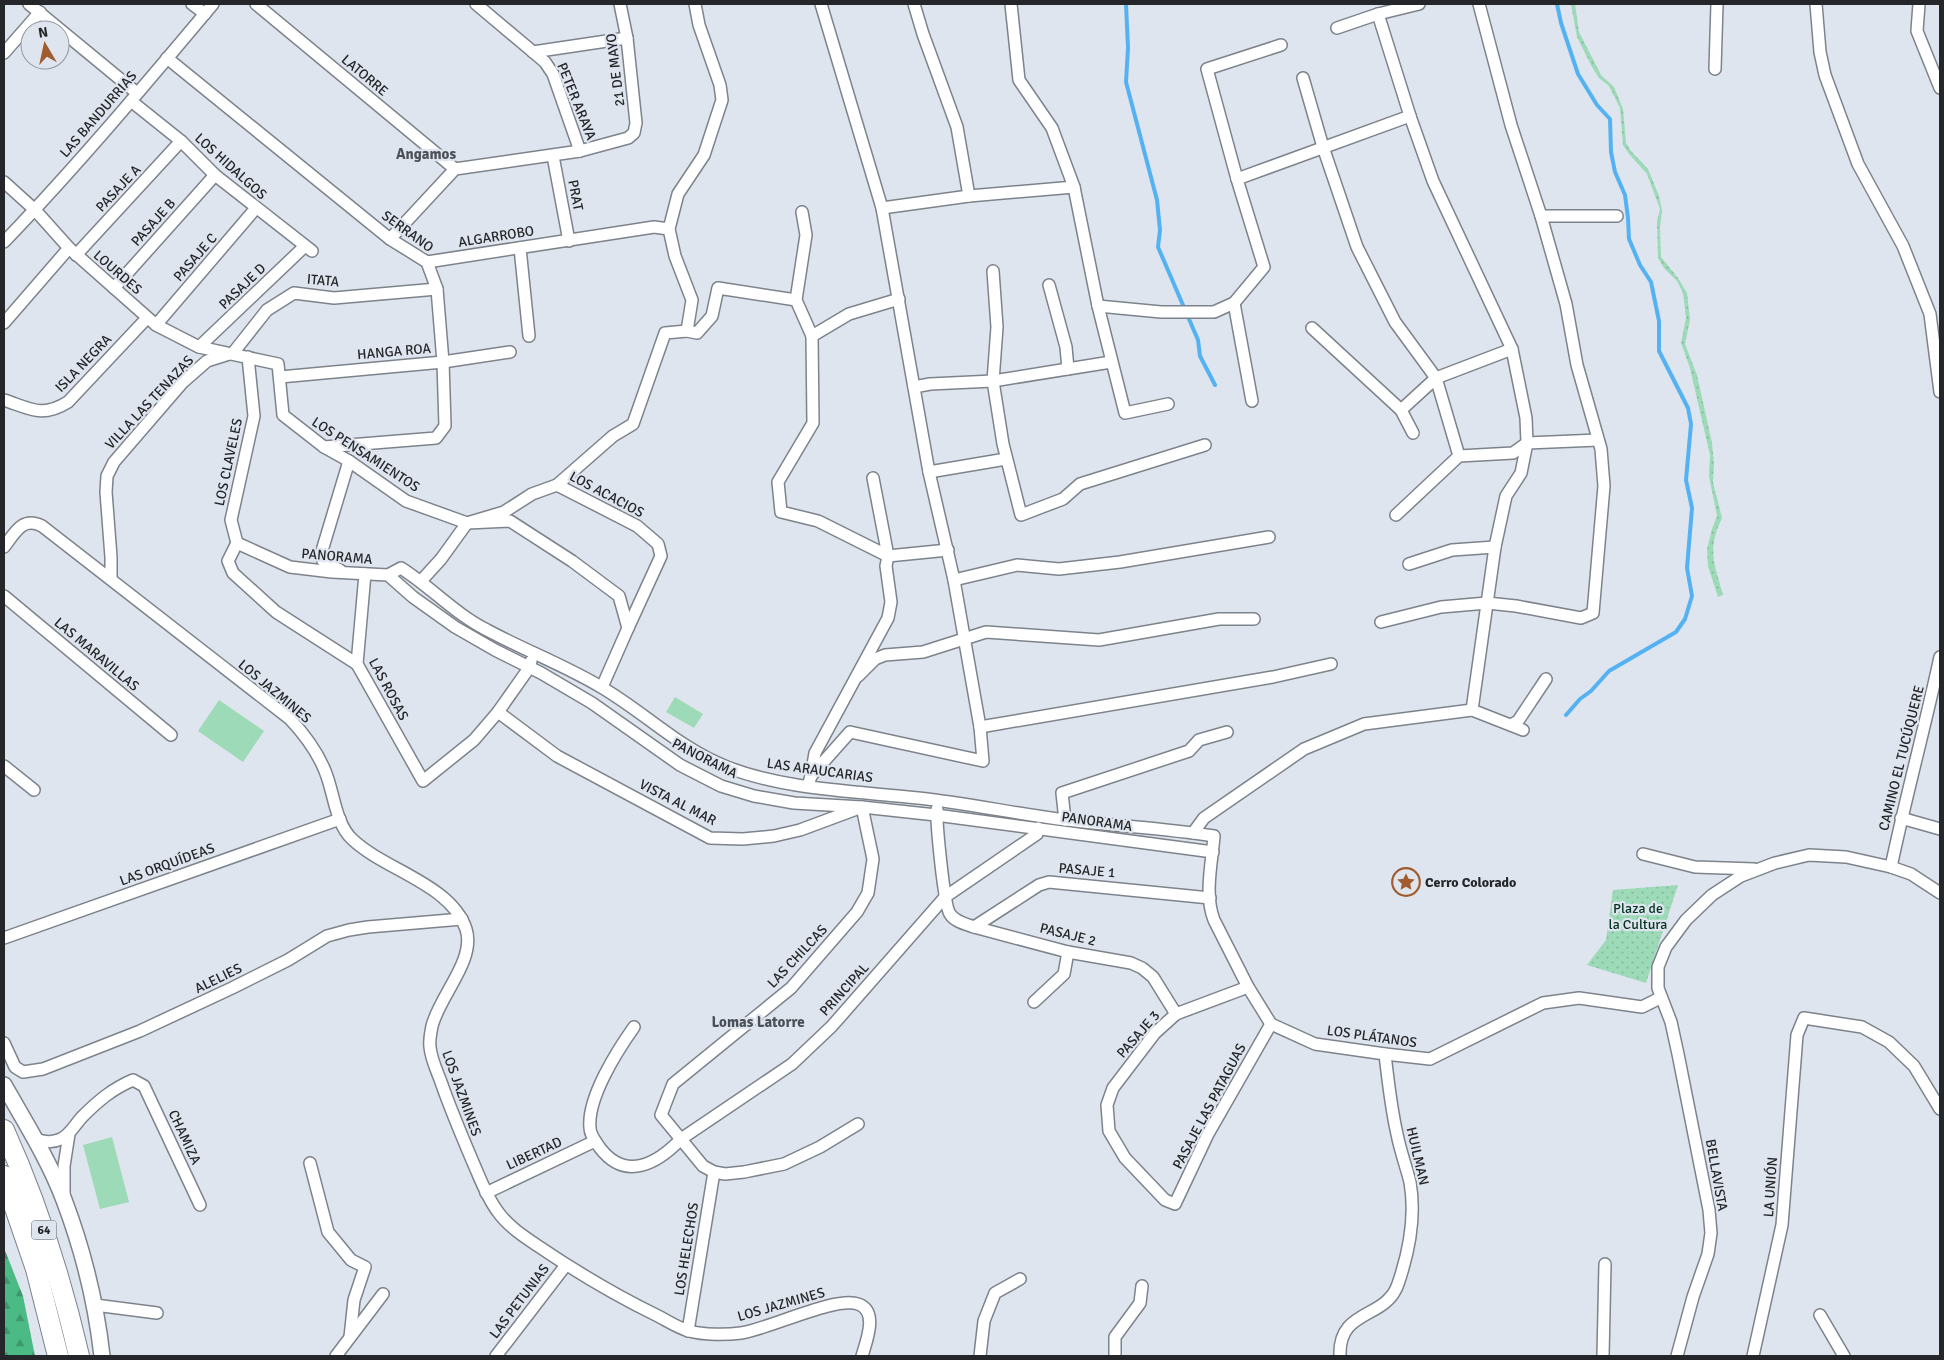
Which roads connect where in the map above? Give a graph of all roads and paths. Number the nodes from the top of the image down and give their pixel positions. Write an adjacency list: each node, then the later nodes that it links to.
1 (30, 4): 16 (street, LOS HIDALGOS)
2 (192, 4): 17 (street)
3 (213, 4): 17 (street, LAS BANDURRIAS)
4 (256, 4): 34 (street, LATORRE)
5 (476, 4): 22 (street, PETER ARAYA)
6 (620, 4): 20 (street, 21 DE MAYO)
7 (694, 4): 46 (street)
8 (821, 4): 41 (street)
9 (914, 4): 39 (street)
10 (1011, 4): 38 (street)
11 (1419, 4): 18 (street)
12 (1479, 4): 44 (street)
13 (1716, 4): 25 (street)
14 (1816, 4): 80 (street)
15 (1919, 4): 27 (street)
16 (40, 12): 23 (street); 28 (street, LOS HIDALGOS)
17 (204, 14): 24 (street, LAS BANDURRIAS)
18 (1378, 14): 19 (street); 29 (street)
19 (1337, 28)
20 (627, 38): 22 (street); 32 (street, 21 DE MAYO)
21 (1281, 45): 36 (street)
22 (533, 52): 32 (street, PETER ARAYA)
23 (4, 53)
24 (167, 58): 28 (street, LAS BANDURRIAS); 47 (street, SERRANO)
25 (1715, 69)
26 (1304, 78): 31 (street)
27 (1940, 88)
28 (134, 97): 30 (street, LOS HIDALGOS); 42 (street, LAS BANDURRIAS)
29 (1410, 116): 31 (street); 69 (street)
30 (181, 141): 35 (street, LOS HIDALGOS); 52 (street, PASAJE A)
31 (1323, 147): 36 (street); 77 (street)
32 (580, 151): 33 (street)
33 (553, 156): 34 (street); 48 (street, PRAT)
34 (455, 169): 47 (street)
35 (215, 175): 40 (street, LOS HIDALGOS); 56 (street, PASAJE B)
36 (1237, 178): 60 (street)
37 (4, 182): 42 (street, LOURDES)
38 (1074, 187): 39 (street); 61 (street)
39 (969, 196): 41 (street)
40 (256, 208): 51 (street, LOS HIDALGOS); 62 (street, PASAJE C)
41 (882, 208): 59 (street)
42 (35, 210): 49 (street, LAS BANDURRIAS); 52 (street, LOURDES)
43 (802, 212): 58 (street)
44 (1541, 216): 45 (street); 86 (street)
45 (1617, 216)
46 (669, 229): 48 (street, ALGARROBO); 65 (street)
47 (390, 239): 53 (street, SERRANO)
48 (569, 241): 50 (street, ALGARROBO)
49 (4, 242)
50 (520, 248): 53 (street, ALGARROBO); 66 (street)
51 (309, 249): 68 (street, PASAJE D)
52 (72, 252): 56 (street, LOURDES); 63 (street, PASAJE A)
53 (428, 262): 57 (street, SERRANO)
54 (993, 271): 78 (street)
55 (1049, 285): 75 (street)
56 (114, 288): 62 (street, LOURDES)
57 (436, 289): 71 (street, ITATA); 73 (street, SERRANO)
58 (796, 300): 65 (street); 67 (street)
59 (899, 300): 67 (street); 79 (street)
60 (1234, 303): 61 (street); 82 (street)
61 (1098, 306): 74 (street)
62 (152, 321): 68 (street, LOURDES); 81 (street, ISLA NEGRA)
63 (4, 324)
64 (1312, 328): 84 (street)
65 (687, 331): 95 (street)
66 (530, 336)
67 (812, 336): 103 (street)
68 (199, 347): 71 (street, LOURDES)
69 (1512, 349): 77 (street); 87 (street)
70 (510, 352): 73 (street, HANGA ROA)
71 (233, 353): 72 (street); 108 (street, VILLA LAS TENAZAS)
72 (248, 357): 76 (street); 99 (street, LOS CLAVELES)
73 (443, 362): 76 (street, HANGA ROA); 89 (street, SERRANO)
74 (1111, 362): 75 (street); 83 (street)
75 (1068, 369): 78 (street)
76 (280, 377): 89 (street, LOS PENSAMIENTOS)
77 (1436, 378): 84 (street); 90 (street)
78 (993, 381): 79 (street); 91 (street)
79 (914, 387): 93 (street)
80 (1940, 392)
81 (4, 400)
82 (1252, 401)
83 (1168, 404)
84 (1401, 410): 85 (street)
85 (1414, 433)
86 (1598, 440): 87 (street); 112 (street)
87 (1527, 442): 90 (street); 100 (street)
88 (1205, 445): 91 (street)
89 (324, 447): 92 (street, LOS PENSAMIENTOS)
90 (1459, 456): 96 (street)
91 (1006, 459): 93 (street)
92 (349, 461): 97 (street, LOS PENSAMIENTOS); 105 (street)
93 (929, 472): 102 (street)
94 (873, 478): 103 (street)
95 (557, 485): 97 (street, LOS ACACIOS); 115 (street, LOS ACACIOS)
96 (1396, 514)
97 (467, 523): 110 (street); 115 (street, LOS PENSAMIENTOS)
98 (1269, 537): 109 (street)
99 (237, 543): 105 (street, PANORAMA); 119 (street)
100 (1495, 547): 104 (street); 112 (street)
101 (4, 548): 108 (street, LOS JAZMINES)
102 (948, 550): 103 (street); 109 (street)
103 (888, 556): 122 (street)
104 (1410, 564)
105 (343, 572): 106 (street, PANORAMA)
106 (364, 574): 107 (street, PANORAMA); 119 (street, LAS ROSAS)
107 (388, 575): 110 (street, LAS ARAUCARIAS); 121 (street, PANORAMA)
108 (111, 579): 139 (street, LOS JAZMINES)
109 (954, 580): 116 (street)
110 (421, 581): 117 (street, LAS ARAUCARIAS)
111 (4, 596): 131 (street, LAS MARAVILLAS)
112 (1487, 604): 114 (street); 125 (street)
113 (1254, 620): 116 (street)
114 (1381, 622)
115 (628, 628): 124 (street)
116 (965, 638): 122 (street); 128 (street)
117 (534, 652): 121 (street); 124 (street, LAS ARAUCARIAS)
118 (1940, 657): 138 (street, CAMINO EL TUCÚQUERE)
119 (357, 664): 126 (street, LAS ROSAS)
120 (1331, 664): 128 (street)
121 (529, 668): 126 (street); 136 (street, PANORAMA)
122 (858, 676): 133 (street)
123 (1546, 679): 127 (street)
124 (602, 687): 133 (street, LAS ARAUCARIAS)
125 (1472, 710): 127 (street); 143 (street)
126 (498, 712): 136 (street, VISTA AL MAR)
127 (1511, 725): 129 (street)
128 (980, 727): 133 (street)
129 (1523, 730)
130 (1227, 732): 140 (street)
131 (171, 735)
132 (4, 766): 134 (street)
133 (810, 781): 135 (street, LAS ARAUCARIAS)
134 (34, 790)
135 (938, 800): 137 (street); 140 (street, LAS ARAUCARIAS)
136 (862, 807): 137 (street, PANORAMA); 169 (street, LAS CHILCAS)
137 (936, 815): 141 (street, PANORAMA); 149 (street)
138 (1901, 818): 142 (street); 146 (street, CAMINO EL TUCÚQUERE)
139 (340, 819): 151 (street, LOS JAZMINES); 153 (street, LAS ORQUÍDEAS)
140 (1065, 820): 143 (street, LAS ARAUCARIAS)
141 (1038, 828): 144 (street, PANORAMA); 149 (street, PRINCIPAL)
142 (1940, 829)
143 (1193, 833): 144 (street, LAS ARAUCARIAS)
144 (1213, 852): 150 (street)
145 (1643, 854): 147 (street)
146 (1891, 867): 147 (street); 148 (street)
147 (1758, 869): 156 (street, BELLAVISTA)
148 (1940, 893)
149 (945, 897): 152 (street, PASAJE 2); 169 (street, PRINCIPAL)
150 (1210, 898): 152 (street, PASAJE 1); 155 (street)
151 (462, 919): 161 (street, ALELIES); 174 (street, LOS JAZMINES)
152 (974, 927): 154 (street, PASAJE 2)
153 (4, 938)
154 (1068, 952): 157 (street); 158 (street, PASAJE 2)
155 (1248, 987): 158 (street, PASAJE 3); 159 (street)
156 (1660, 998): 162 (street, LOS PLÁTANOS); 200 (street, BELLAVISTA)
157 (1034, 1002)
158 (1176, 1014): 176 (street, PASAJE 3)
159 (1271, 1024): 162 (street, LOS PLÁTANOS); 176 (street, PASAJE LAS PATAGUAS)
160 (634, 1027): 170 (street)
161 (4, 1043)
162 (1384, 1054): 198 (street, HUILMAN)
163 (4, 1084): 168 (main road)
164 (1940, 1109): 201 (street, LA UNIÓN)
165 (858, 1124): 172 (street)
166 (4, 1130): 191 (highway, 64)
167 (69, 1134): 168 (street); 175 (street); 177 (street, CHAMIZA)
168 (35, 1139): 175 (main road)
169 (681, 1139): 170 (street, PRINCIPAL); 172 (street)
170 (595, 1141): 174 (street, LIBERTAD)
171 (310, 1163): 189 (street)
172 (714, 1172): 188 (street, LOS HELECHOS)
173 (4, 1176): 184 (highway, 64)
174 (486, 1193): 180 (street, LOS JAZMINES)
175 (64, 1199): 185 (main road)
176 (1175, 1204)
177 (200, 1206)
178 (4, 1211): 184 (highway)
179 (1605, 1264): 199 (street)
180 (566, 1265): 188 (street, LOS JAZMINES); 194 (street, LAS PETUNIAS)
181 (1020, 1279): 196 (street)
182 (1142, 1286): 197 (street)
183 (383, 1294): 189 (street)
184 (46, 1304): 190 (highway, 64)
185 (95, 1305): 186 (street); 192 (main road)
186 (157, 1313)
187 (1820, 1315): 202 (street)
188 (688, 1331): 195 (street, LOS JAZMINES)
189 (350, 1337): 193 (street)
190 (58, 1356)
191 (79, 1356)
192 (102, 1356)
193 (336, 1356)
194 (496, 1356)
195 (862, 1356)
196 (980, 1356)
197 (1115, 1356)
198 (1340, 1356)
199 (1603, 1356)
200 (1677, 1356)
201 (1753, 1356)
202 (1844, 1356)

